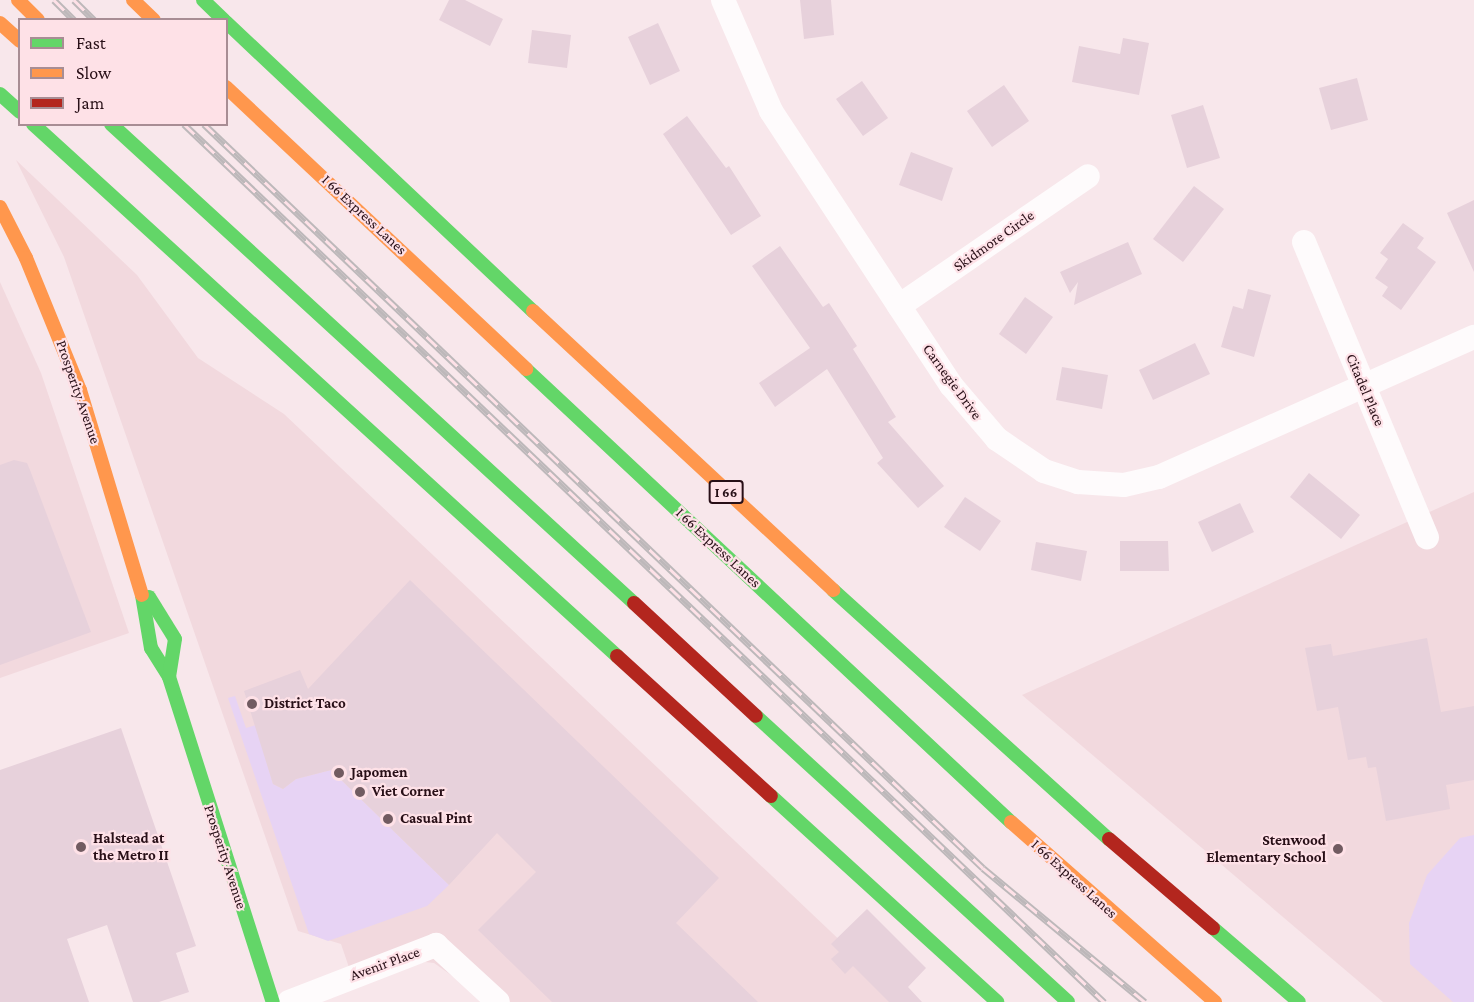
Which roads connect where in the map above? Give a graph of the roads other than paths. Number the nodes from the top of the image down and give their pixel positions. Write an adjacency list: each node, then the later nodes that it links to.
1 (18, 0): 5 (main road)
2 (133, 0): 6 (main road)
3 (203, 0): 7 (main road, I 66)
4 (723, 0): 20 (street, Carnegie Drive)
5 (36, 18)
6 (152, 18)
7 (222, 18)
8 (0, 23): 10 (main road)
9 (228, 24): 33 (main road, I 66)
10 (18, 39)
11 (228, 89): 32 (main road, I 66 Express Lanes)
12 (0, 94): 13 (main road)
13 (18, 110)
14 (35, 126): 30 (main road)
15 (113, 126): 23 (main road)
16 (1088, 176): 20 (street, Skidmore Circle)
17 (0, 207): 25 (main road, Prosperity Avenue)
18 (236, 217): 23 (main road)
19 (1304, 242): 22 (street, Citadel Place)
20 (899, 306): 22 (street, Carnegie Drive)
21 (1474, 338): 22 (street, Carnegie Drive)
22 (1363, 386): 24 (street, Citadel Place)
23 (480, 461): 31 (main road)
24 (1427, 537)
25 (140, 584): 26 (main road, Prosperity Avenue); 26 (main road, Prosperity Avenue)
26 (169, 677): 27 (main road, Prosperity Avenue)
27 (273, 1002)
28 (289, 1002): 29 (street, Avenir Place)
29 (498, 1002)
30 (997, 1002)
31 (1068, 1002)
32 (1215, 1002)
33 (1299, 1002)

